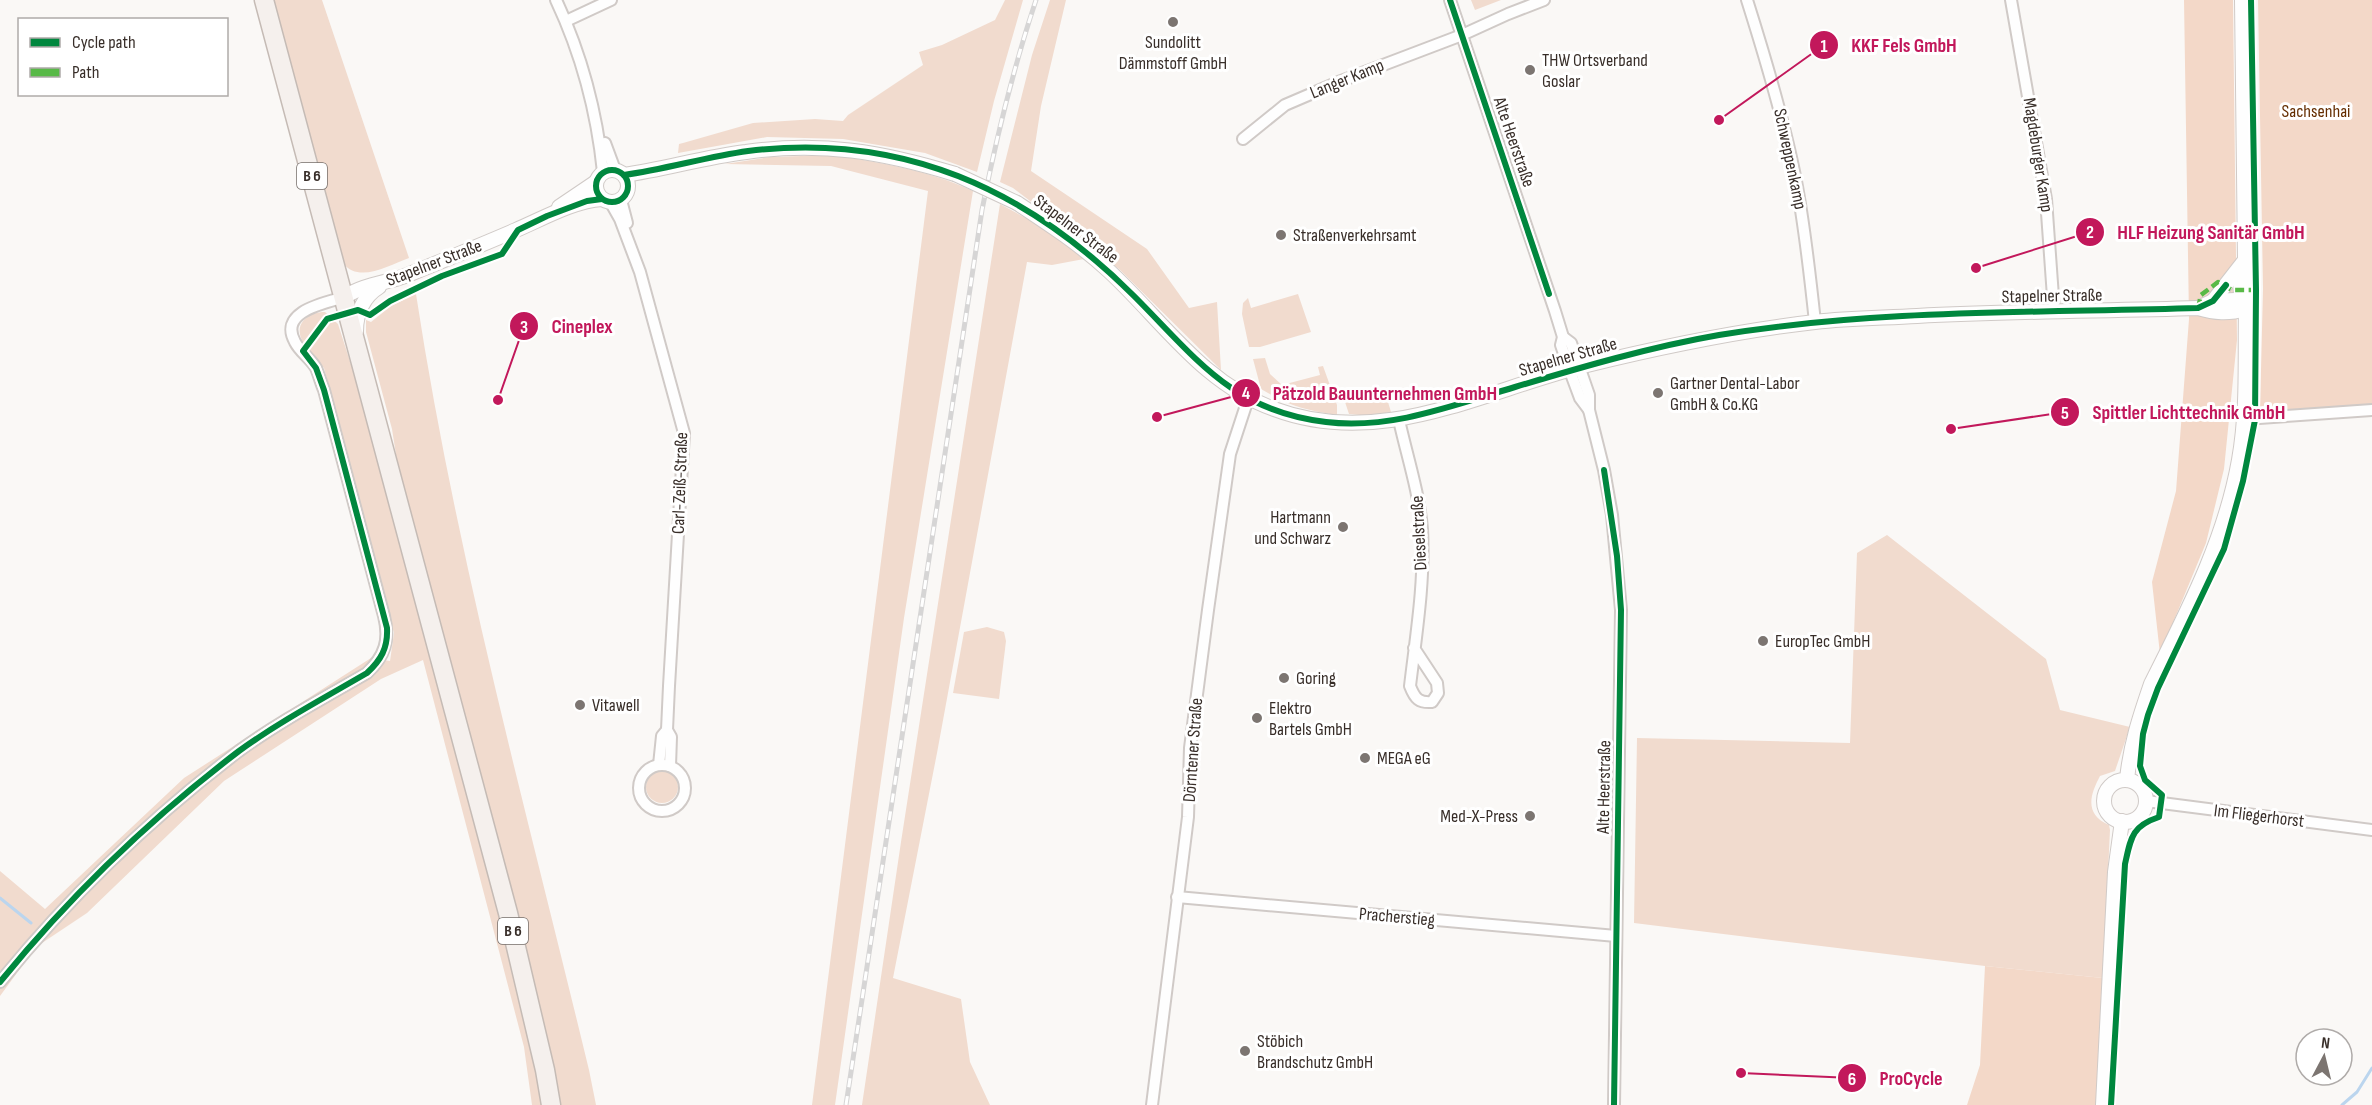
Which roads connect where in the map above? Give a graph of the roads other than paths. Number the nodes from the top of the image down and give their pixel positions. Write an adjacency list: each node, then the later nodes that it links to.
1 (264, 0): 18 (main road, B 6)
2 (556, 0): 9 (street)
3 (611, 0): 9 (street)
4 (1450, 0): 10 (street, Alte Heerstraße)
5 (1544, 0): 10 (street, Langer Kamp)
6 (1747, 0): 23 (street, Schweppenkamp)
7 (2011, 0): 22 (street, Magdeburger Kamp)
8 (2242, 0): 15 (street)
9 (566, 21): 12 (street)
10 (1462, 35): 11 (street, Langer Kamp); 25 (street, Alte Heerstraße)
11 (1243, 139)
12 (613, 177): 13 (street, Stapelner Straße); 13 (street); 14 (street, Stapelner Straße); 26 (street, Stapelner Straße, bridge)
13 (611, 201): 14 (street, Stapelner Straße); 31 (street, Carl-Zeiß-Straße)
14 (547, 216): 16 (street, Stapelner Straße)
15 (2245, 260): 19 (street); 21 (street)
16 (386, 283): 17 (street); 18 (street, Stapelner Straße)
17 (371, 292): 18 (street, Stapelner Straße); 24 (street)
18 (345, 297): 24 (main road, B 6); 38 (street)
19 (2213, 301): 20 (street, Stapelner Straße); 21 (street)
20 (2198, 308): 21 (street, Stapelner Straße); 22 (street, Stapelner Straße)
21 (2246, 309): 28 (street)
22 (2054, 311): 23 (street, Stapelner Straße)
23 (1815, 322): 25 (street, Stapelner Straße)
24 (356, 338): 39 (main road, B 6)
25 (1575, 369): 29 (street, Stapelner Straße); 37 (street, Alte Heerstraße)
26 (1248, 399): 29 (street, Stapelner Straße); 36 (street, Dörntener Straße)
27 (2372, 410): 28 (street)
28 (2245, 419): 32 (street)
29 (1399, 420): 30 (street, Dieselstraße)
30 (1414, 648): 30 (street, Dieselstraße)
31 (664, 766)
32 (2127, 780): 33 (street); 34 (street)
33 (2146, 801): 34 (street); 35 (street, Im Fliegerhorst)
34 (2122, 822): 42 (street)
35 (2372, 830)
36 (1177, 897): 37 (street, Pracherstieg); 40 (street, Dörntener Straße)
37 (1616, 936): 41 (street, Alte Heerstraße)
38 (0, 981)
39 (551, 1105)
40 (1152, 1105)
41 (1614, 1105)
42 (2103, 1105)

